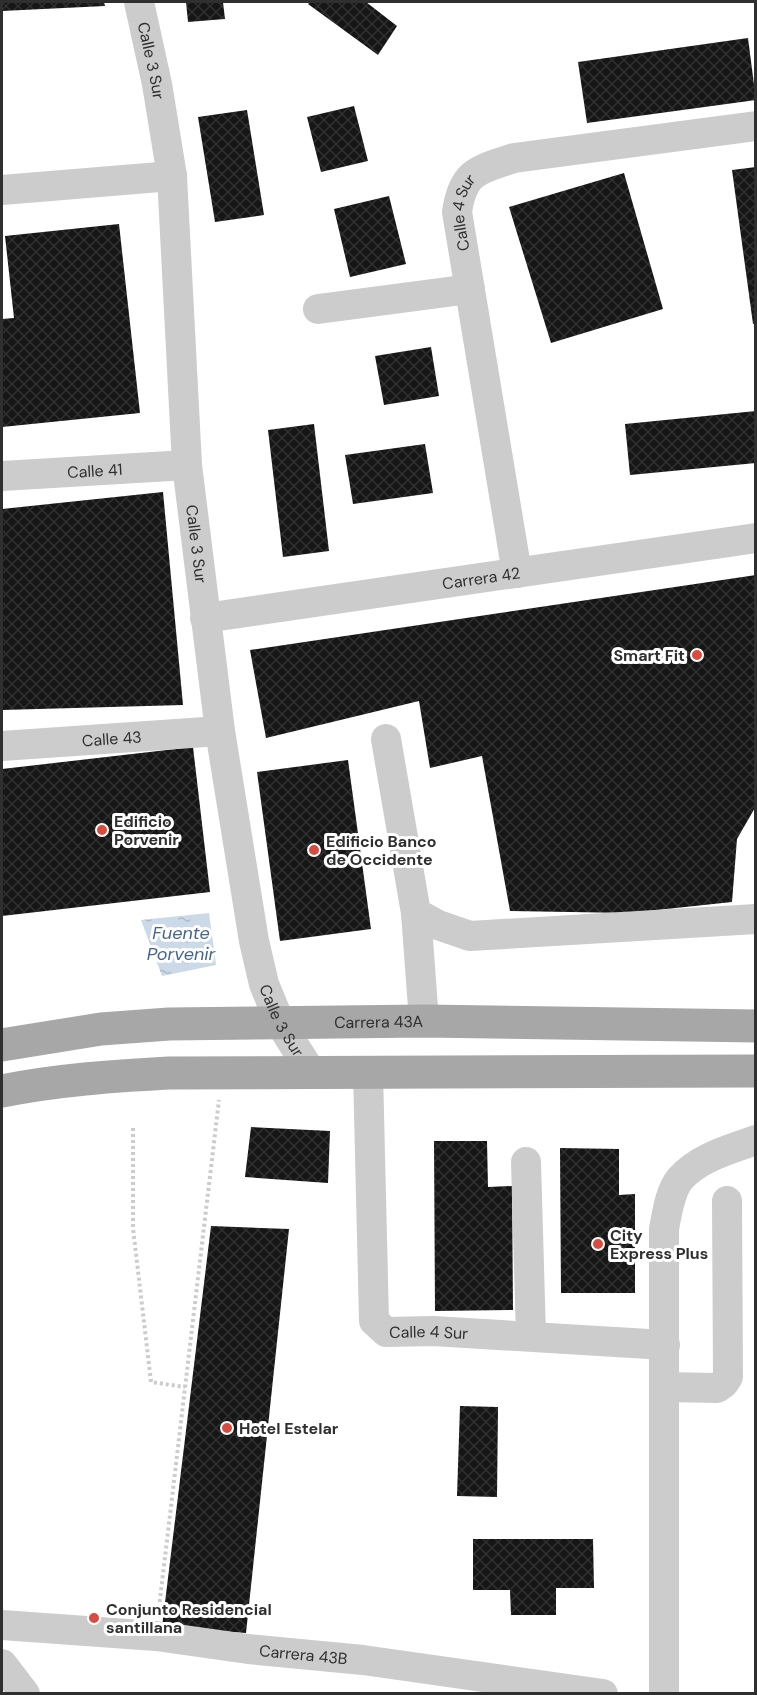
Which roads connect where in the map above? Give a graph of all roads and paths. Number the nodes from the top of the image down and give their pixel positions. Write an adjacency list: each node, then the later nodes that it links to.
1 (139, 2): 3 (street, Calle 3 Sur)
2 (756, 126): 5 (street, Calle 4 Sur)
3 (172, 176): 4 (street); 7 (street, Calle 3 Sur)
4 (2, 190)
5 (470, 289): 6 (street); 10 (street, Calle 4 Sur)
6 (318, 309)
7 (187, 465): 8 (street, Calle 41); 11 (street, Calle 3 Sur)
8 (2, 476)
9 (756, 538): 10 (street, Carrera 42)
10 (517, 573): 11 (street, Carrera 42)
11 (206, 618): 12 (street, Calle 3 Sur)
12 (220, 731): 14 (street, Calle 43); 18 (street, Calle 3 Sur)
13 (386, 739): 15 (street)
14 (2, 746)
15 (416, 913): 16 (street); 17 (street)
16 (756, 919)
17 (424, 1020): 18 (main road, Carrera 43A); 19 (main road, Carrera 43A)
18 (280, 1023): 20 (main road, Carrera 43A); 23 (street, Calle 3 Sur)
19 (756, 1026)
20 (2, 1045)
21 (368, 1071): 22 (main road); 23 (main road); 30 (street, Calle 4 Sur)
22 (756, 1071)
23 (311, 1072): 24 (main road)
24 (2, 1091)
25 (219, 1099): 32 (path)
26 (133, 1128): 32 (path)
27 (756, 1140): 31 (street)
28 (526, 1162): 30 (street)
29 (727, 1201): 33 (street)
30 (531, 1336): 31 (street, Calle 4 Sur)
31 (665, 1344): 33 (street)
32 (185, 1387): 35 (path)
33 (665, 1387): 39 (street)
34 (2, 1625): 35 (street, Carrera 43B)
35 (156, 1636): 38 (street, Carrera 43B)
36 (2, 1664): 37 (street)
37 (26, 1694)
38 (603, 1694)
39 (664, 1694)

